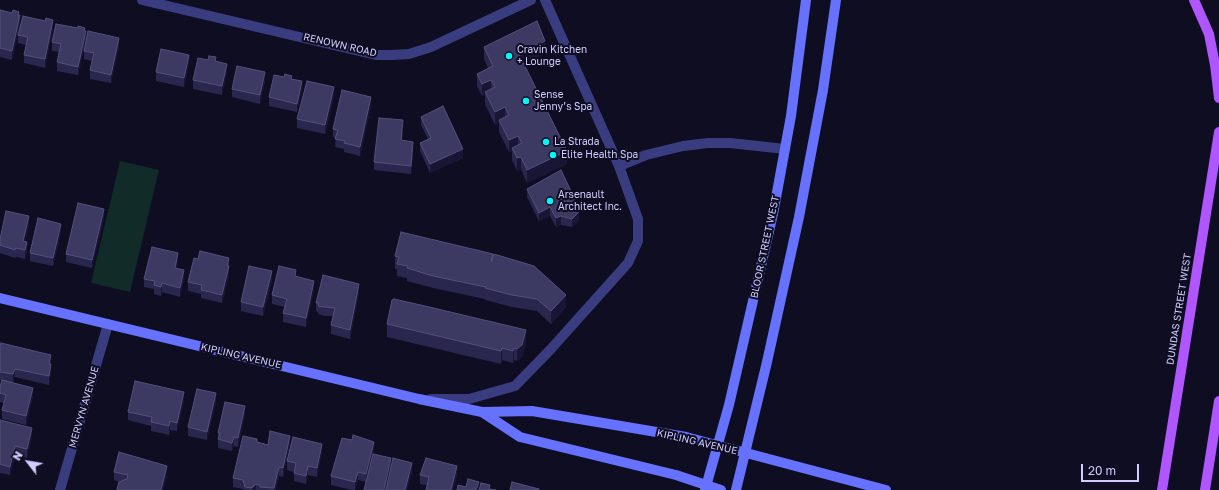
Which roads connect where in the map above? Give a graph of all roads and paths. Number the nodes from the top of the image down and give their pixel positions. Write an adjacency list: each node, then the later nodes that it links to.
1 (142, 0): 2 (street, RENOWN ROAD)
2 (531, 0)
3 (545, 0): 11 (street)
4 (806, 0): 9 (main road, BLOOR STREET WEST)
5 (836, 0): 18 (main road)
6 (1194, 0): 7 (main road)
7 (1219, 98)
8 (1219, 132): 10 (main road, DUNDAS STREET WEST)
9 (785, 149): 11 (street); 17 (main road, BLOOR STREET WEST)
10 (1217, 160): 24 (main road, DUNDAS STREET WEST)
11 (619, 166): 14 (street)
12 (0, 298): 13 (main road, KIPLING AVENUE)
13 (108, 324): 14 (main road, KIPLING AVENUE); 20 (street, MERVYN AVENUE)
14 (419, 399): 16 (main road, KIPLING AVENUE)
15 (1219, 401): 25 (main road)
16 (482, 412): 17 (main road, KIPLING AVENUE); 19 (main road, KIPLING AVENUE)
17 (717, 446): 18 (main road, KIPLING AVENUE); 19 (main road, BLOOR STREET WEST)
18 (744, 453): 22 (main road); 23 (main road, KIPLING AVENUE)
19 (705, 488): 21 (main road, KIPLING AVENUE)
20 (60, 490)
21 (721, 490)
22 (736, 490)
23 (886, 490)
24 (1162, 490)
25 (1205, 490)

